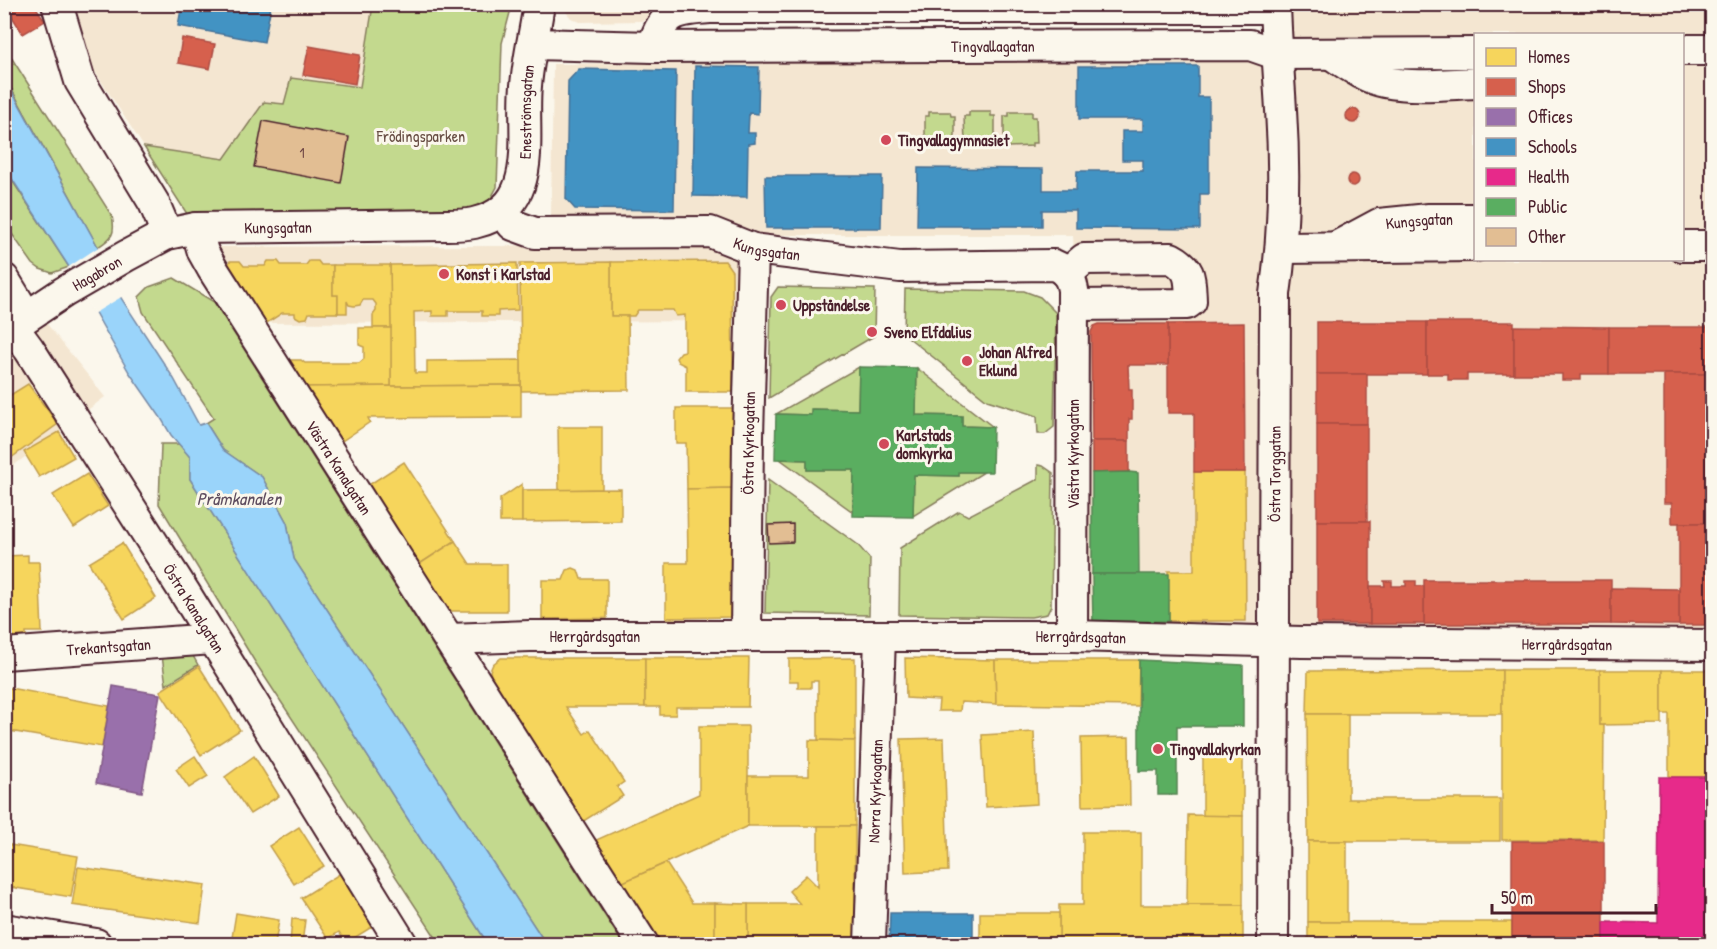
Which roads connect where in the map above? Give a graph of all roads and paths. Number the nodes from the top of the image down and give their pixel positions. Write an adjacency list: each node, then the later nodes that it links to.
1 (57, 4): 15 (street, Västra Kanalgatan)
2 (540, 4): 5 (street, Eneströmsgatan)
3 (1275, 6): 4 (street); 10 (street, Östra Torggatan)
4 (910, 7): 6 (street)
5 (534, 44): 6 (street, Tingvallagatan); 13 (street, Eneströmsgatan)
6 (653, 47): 10 (street, Tingvallagatan)
7 (1684, 50): 8 (street)
8 (1713, 50)
9 (1474, 53): 11 (street, Tingvallagatan)
10 (1276, 54): 11 (street, Tingvallagatan); 20 (street, Östra Torggatan)
11 (1331, 54): 12 (street)
12 (1474, 83)
13 (502, 211): 15 (street, Kungsgatan); 16 (street, Kungsgatan)
14 (1474, 219): 21 (street, Kungsgatan)
15 (182, 231): 25 (street, Hagabron); 30 (street, Västra Kanalgatan)
16 (745, 246): 22 (street, Kungsgatan); 26 (street, Östra Kyrkogatan)
17 (1474, 246): 21 (street, Kungsgatan)
18 (1684, 246): 19 (street)
19 (1713, 246)
20 (1282, 248): 21 (street, Kungsgatan); 31 (street, Östra Torggatan)
21 (1332, 248)
22 (1067, 274): 24 (street, Västra Kyrkogatan); 24 (street)
23 (4, 279): 25 (street, Östra Kanalgatan)
24 (1073, 305): 28 (street, Västra Kyrkogatan)
25 (18, 331): 29 (street, Östra Kanalgatan)
26 (746, 635): 27 (street, Herrgårdsgatan); 30 (street, Herrgårdsgatan)
27 (880, 636): 28 (street, Herrgårdsgatan); 38 (street, Norra Kyrkogatan)
28 (1072, 636): 31 (street, Herrgårdsgatan)
29 (213, 639): 33 (street, Trekantsgatan); 36 (street, Östra Kanalgatan)
30 (449, 639): 37 (street, Västra Kanalgatan)
31 (1273, 642): 32 (street, Herrgårdsgatan); 39 (street, Östra Torggatan)
32 (1713, 645)
33 (4, 654)
34 (4, 929): 35 (street)
35 (96, 945)
36 (402, 945)
37 (643, 945)
38 (870, 945)
39 (1273, 945)

